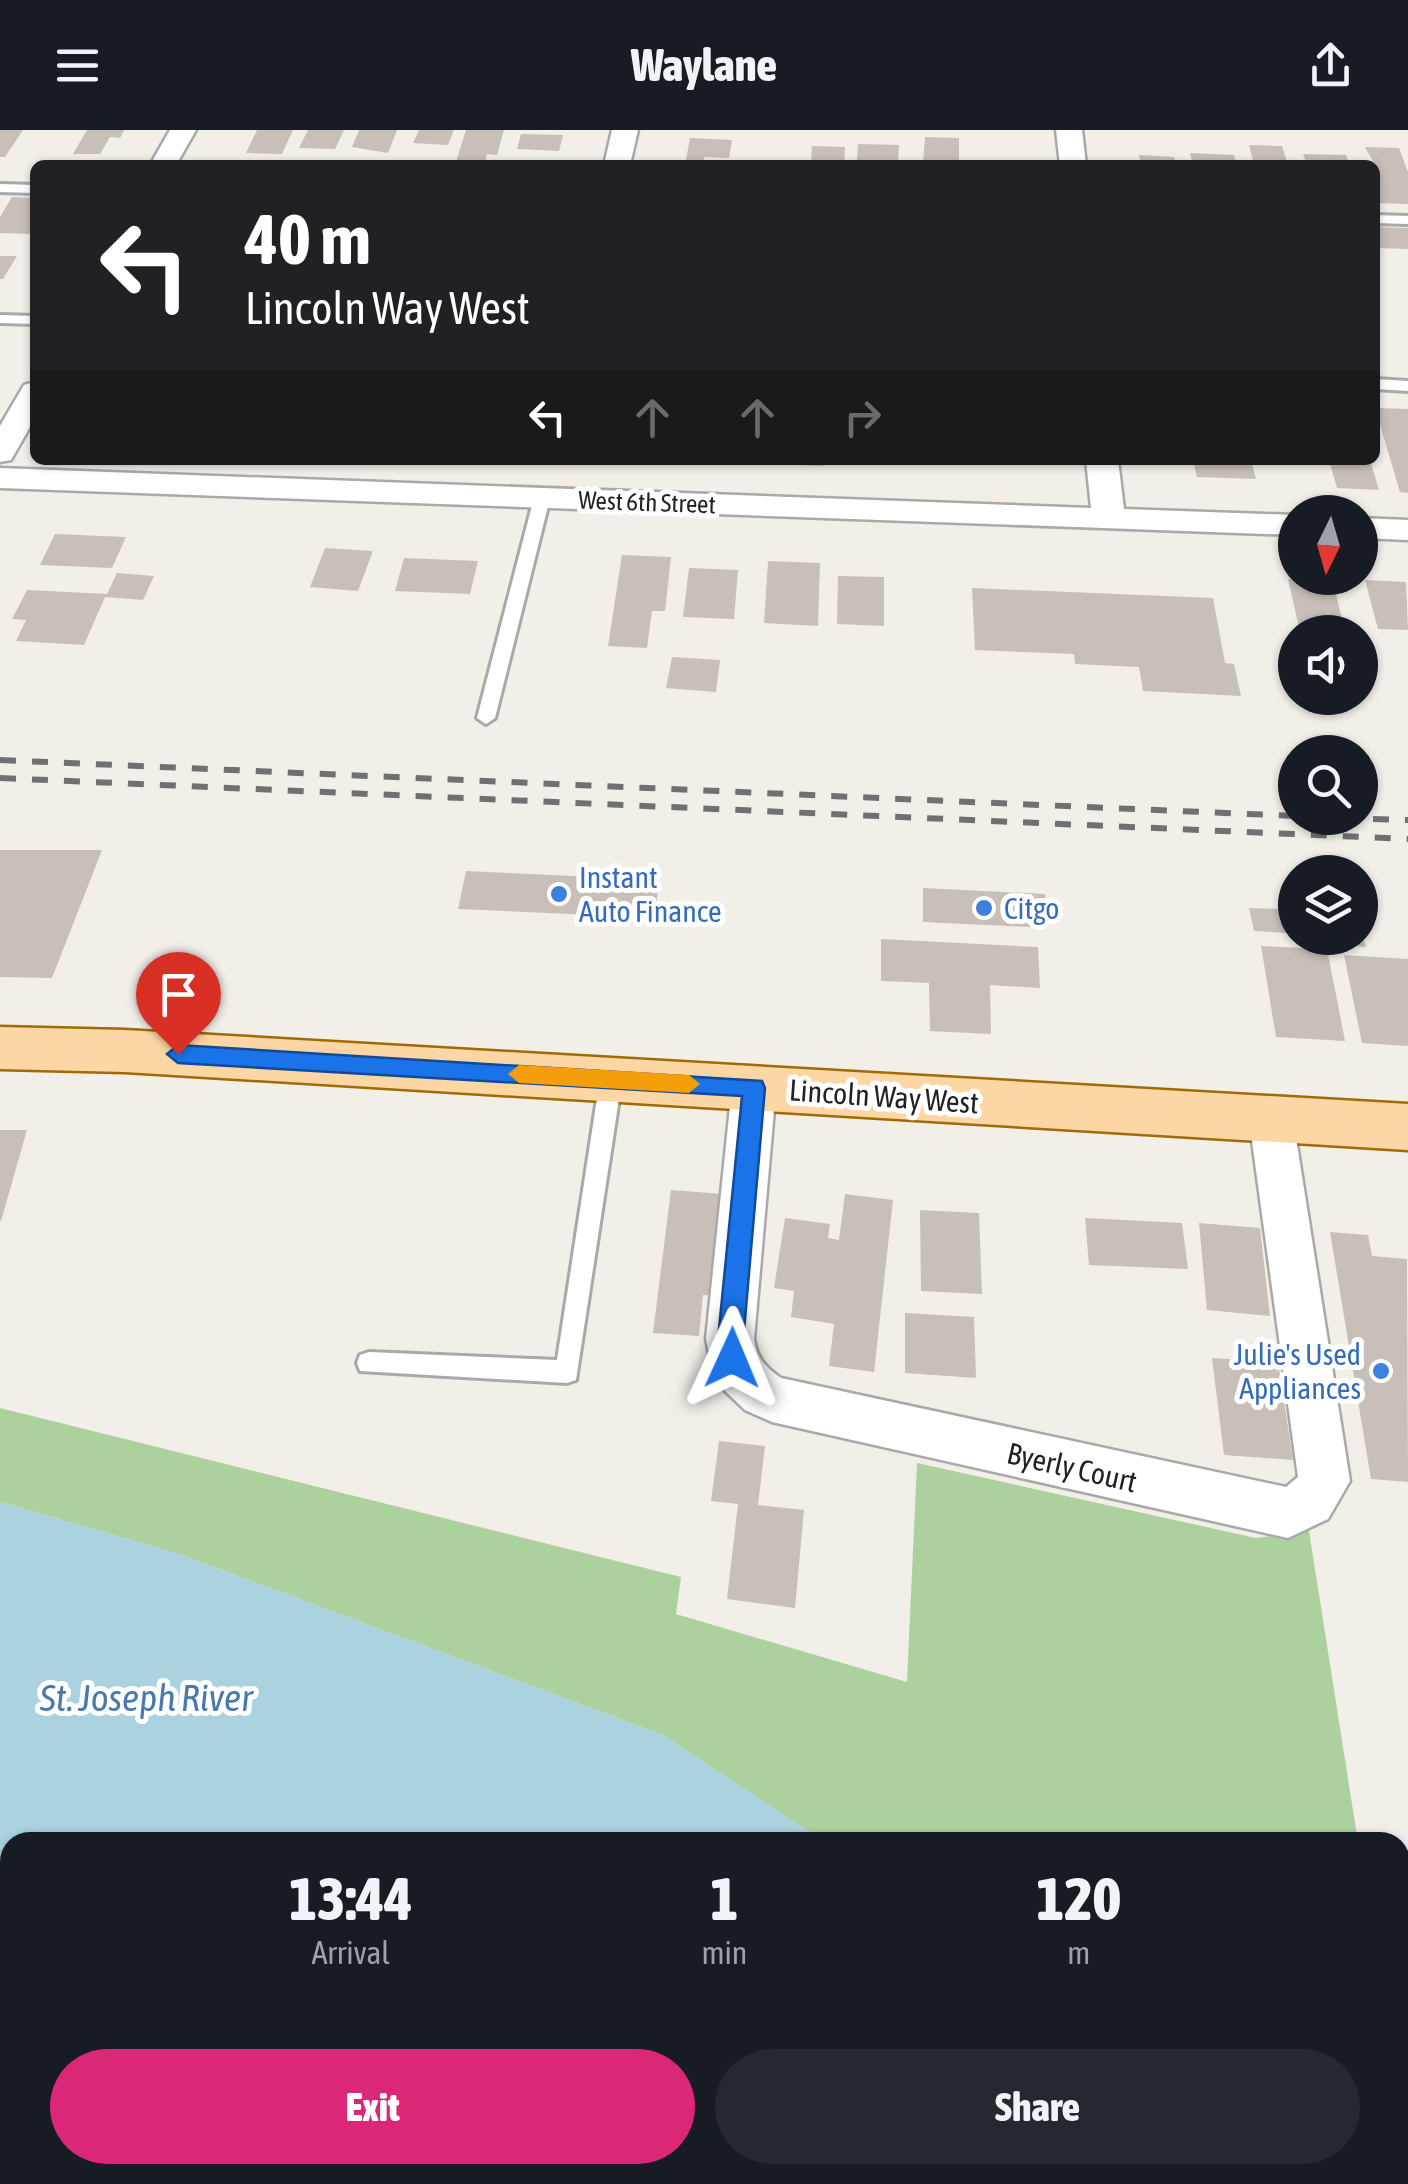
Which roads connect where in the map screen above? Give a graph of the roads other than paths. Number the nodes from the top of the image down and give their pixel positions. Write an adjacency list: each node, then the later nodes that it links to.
1 (183, 130): 4 (street)
2 (625, 130): 5 (street)
3 (1069, 130): 6 (street)
4 (166, 160)
5 (618, 160)
6 (1072, 160)
7 (0, 188): 8 (lane)
8 (30, 189)
9 (1380, 219): 10 (lane)
10 (1408, 220)
11 (0, 319): 12 (lane)
12 (30, 320)
13 (1380, 384): 14 (lane)
14 (1408, 386)
15 (30, 401): 16 (street)
16 (0, 453)
17 (549, 465): 20 (street)
18 (1103, 465): 21 (street)
19 (0, 478): 20 (street, West 6th Street)
20 (542, 498): 21 (street, West 6th Street); 25 (lane)
21 (1109, 519): 22 (street, West 6th Street)
22 (1278, 524)
23 (1378, 529): 24 (street)
24 (1408, 530)
25 (486, 718)
26 (0, 1048): 27 (main road, Lincoln Way West)
27 (611, 1079): 28 (main road, Lincoln Way West); 31 (lane)
28 (754, 1088): 29 (main road, Lincoln Way West); 29 (street, Byerly Court)
29 (1272, 1119): 30 (main road, Lincoln Way West)
30 (1408, 1128)
31 (369, 1363)

